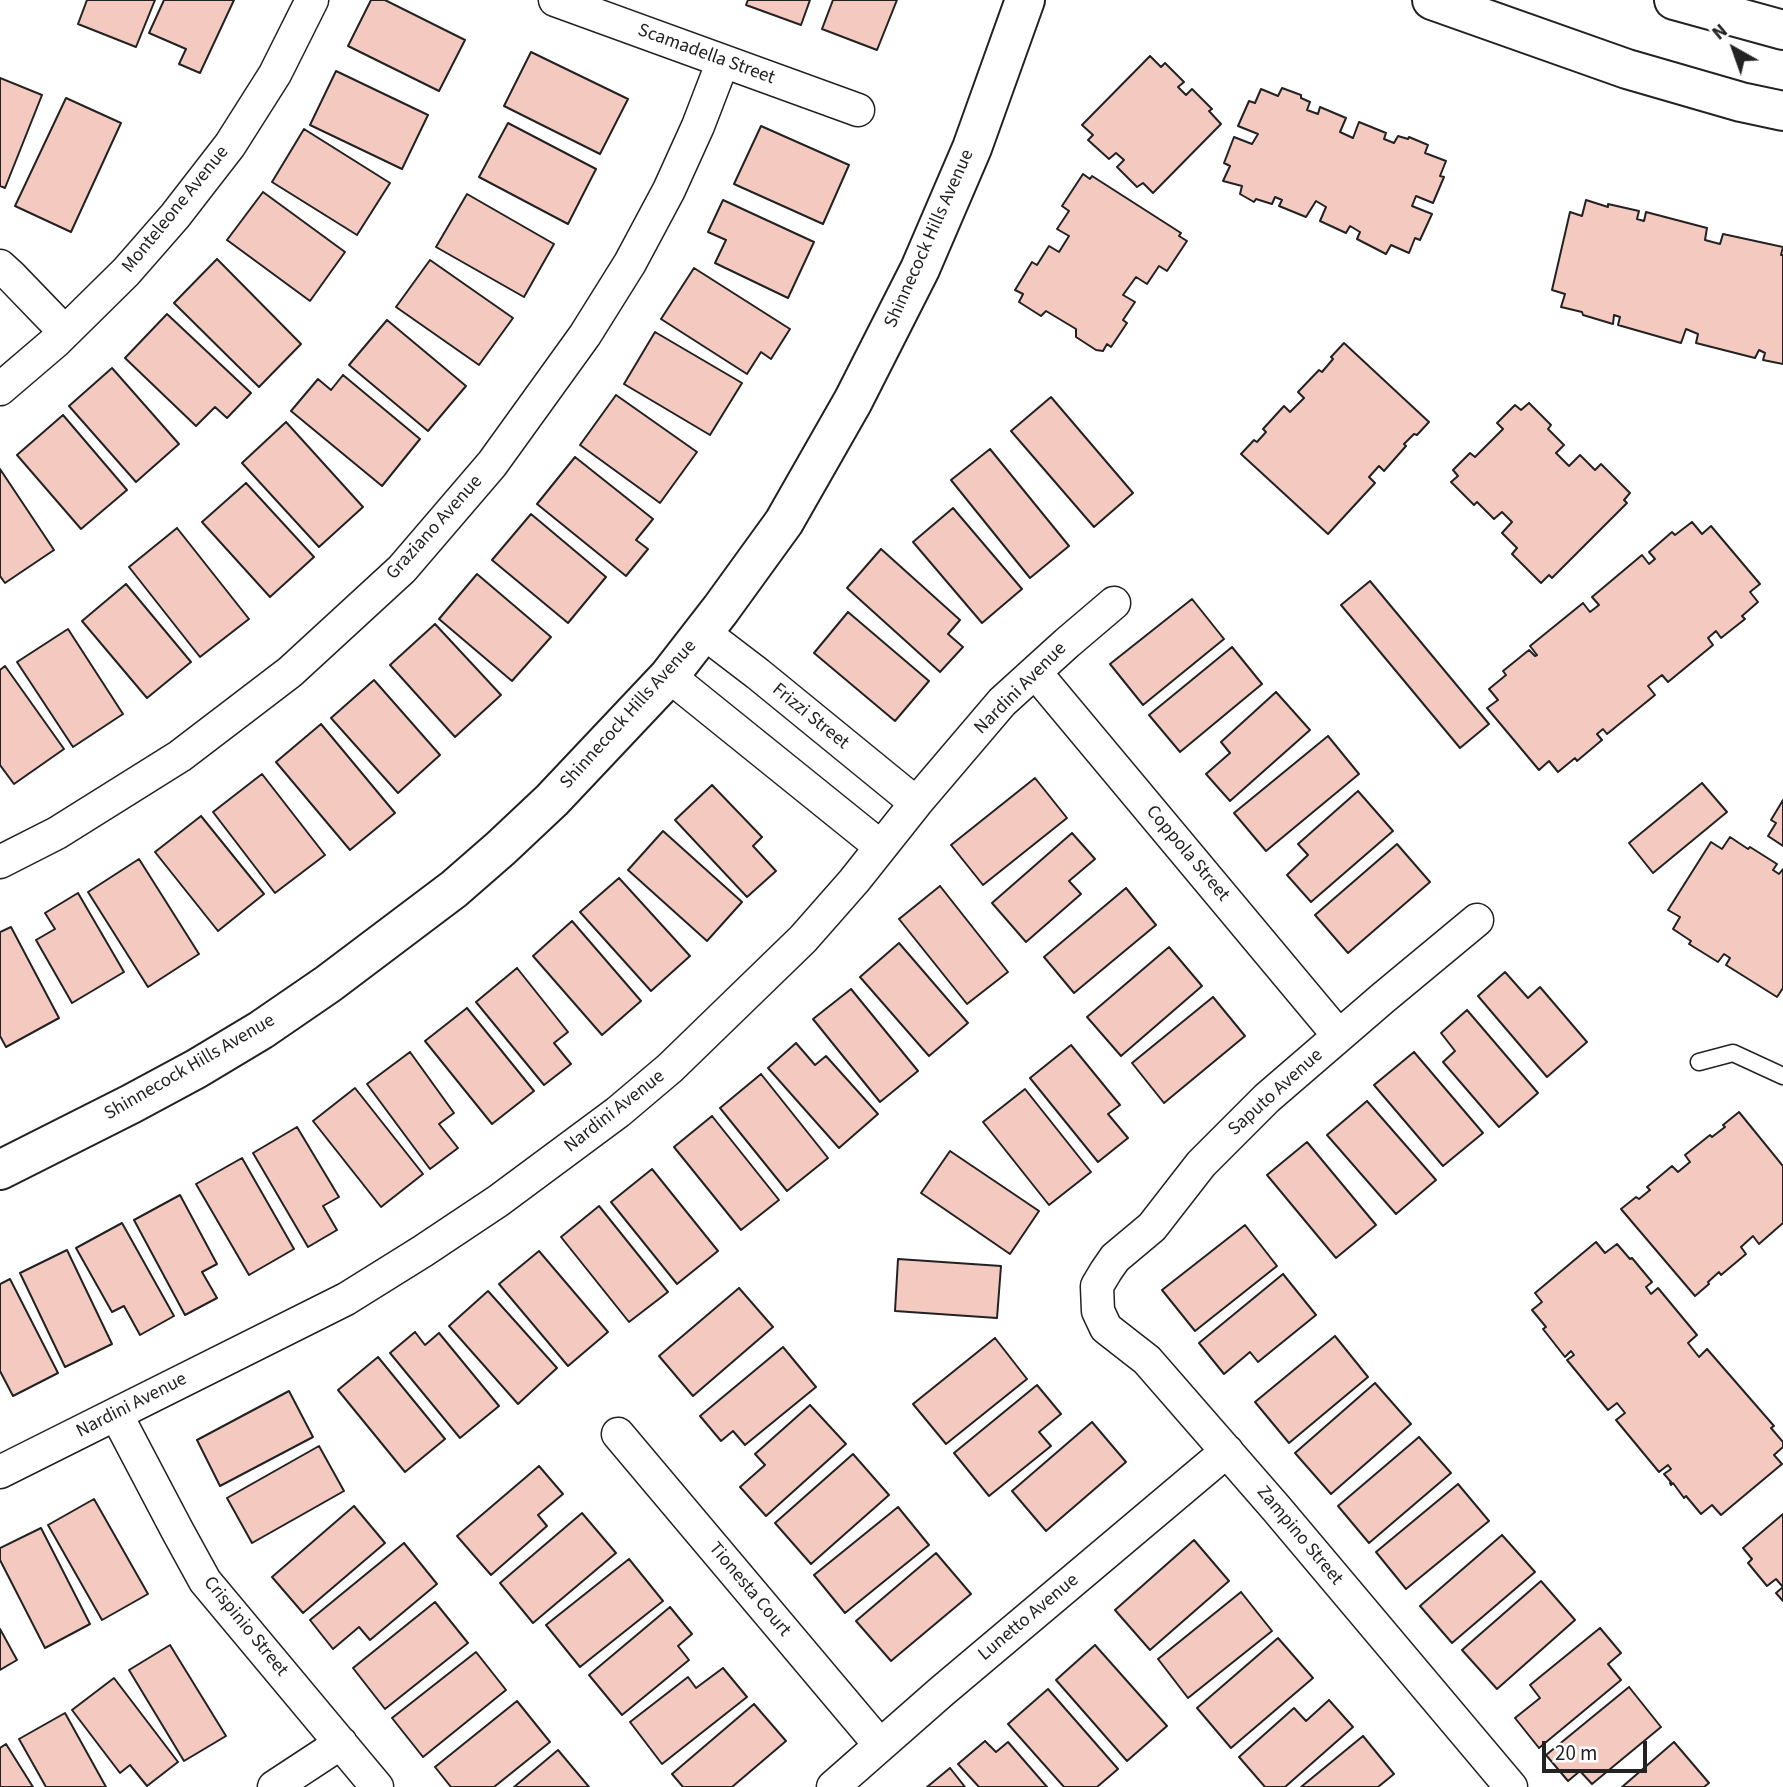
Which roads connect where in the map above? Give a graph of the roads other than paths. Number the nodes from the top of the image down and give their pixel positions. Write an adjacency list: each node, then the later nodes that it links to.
1 (312, 0): 11 (street, Monteleone Avenue)
2 (555, 0): 7 (street, Scamadella Street)
3 (1025, 0): 14 (street, Shinnecock Hills Avenue)
4 (1432, 0): 9 (street)
5 (1674, 0): 6 (street)
6 (1783, 30)
7 (723, 61): 8 (street, Scamadella Street); 19 (street, Graziano Avenue)
8 (858, 110)
9 (1783, 111)
10 (0, 266): 11 (street)
11 (65, 332): 12 (street, Monteleone Avenue)
12 (0, 389)
13 (1114, 603): 15 (street, Nardini Avenue)
14 (704, 632): 16 (street, Shinnecock Hills Avenue); 17 (street, Frizzi Street)
15 (1035, 672): 17 (street, Nardini Avenue); 21 (street, Coppola Street)
16 (669, 676): 18 (street); 24 (street, Shinnecock Hills Avenue)
17 (916, 803): 18 (street, Nardini Avenue)
18 (881, 847): 26 (street, Nardini Avenue)
19 (0, 862)
20 (1477, 920): 21 (street, Saputo Avenue)
21 (1339, 1036): 25 (street, Saputo Avenue)
22 (1699, 1062): 23 (lane)
23 (1783, 1076)
24 (0, 1170)
25 (1097, 1286): 28 (street, Zampino Street)
26 (116, 1414): 29 (street, Nardini Avenue); 30 (street, Crispinio Street)
27 (618, 1434): 31 (street, Tionesta Court)
28 (1227, 1451): 31 (street, Lunetto Avenue); 32 (street, Zampino Street)
29 (0, 1472)
30 (341, 1743): 33 (street); 34 (street, Crispinio Street)
31 (880, 1745): 35 (street, Lunetto Avenue)
32 (1494, 1781)
33 (274, 1787)
34 (377, 1787)
35 (833, 1787)

